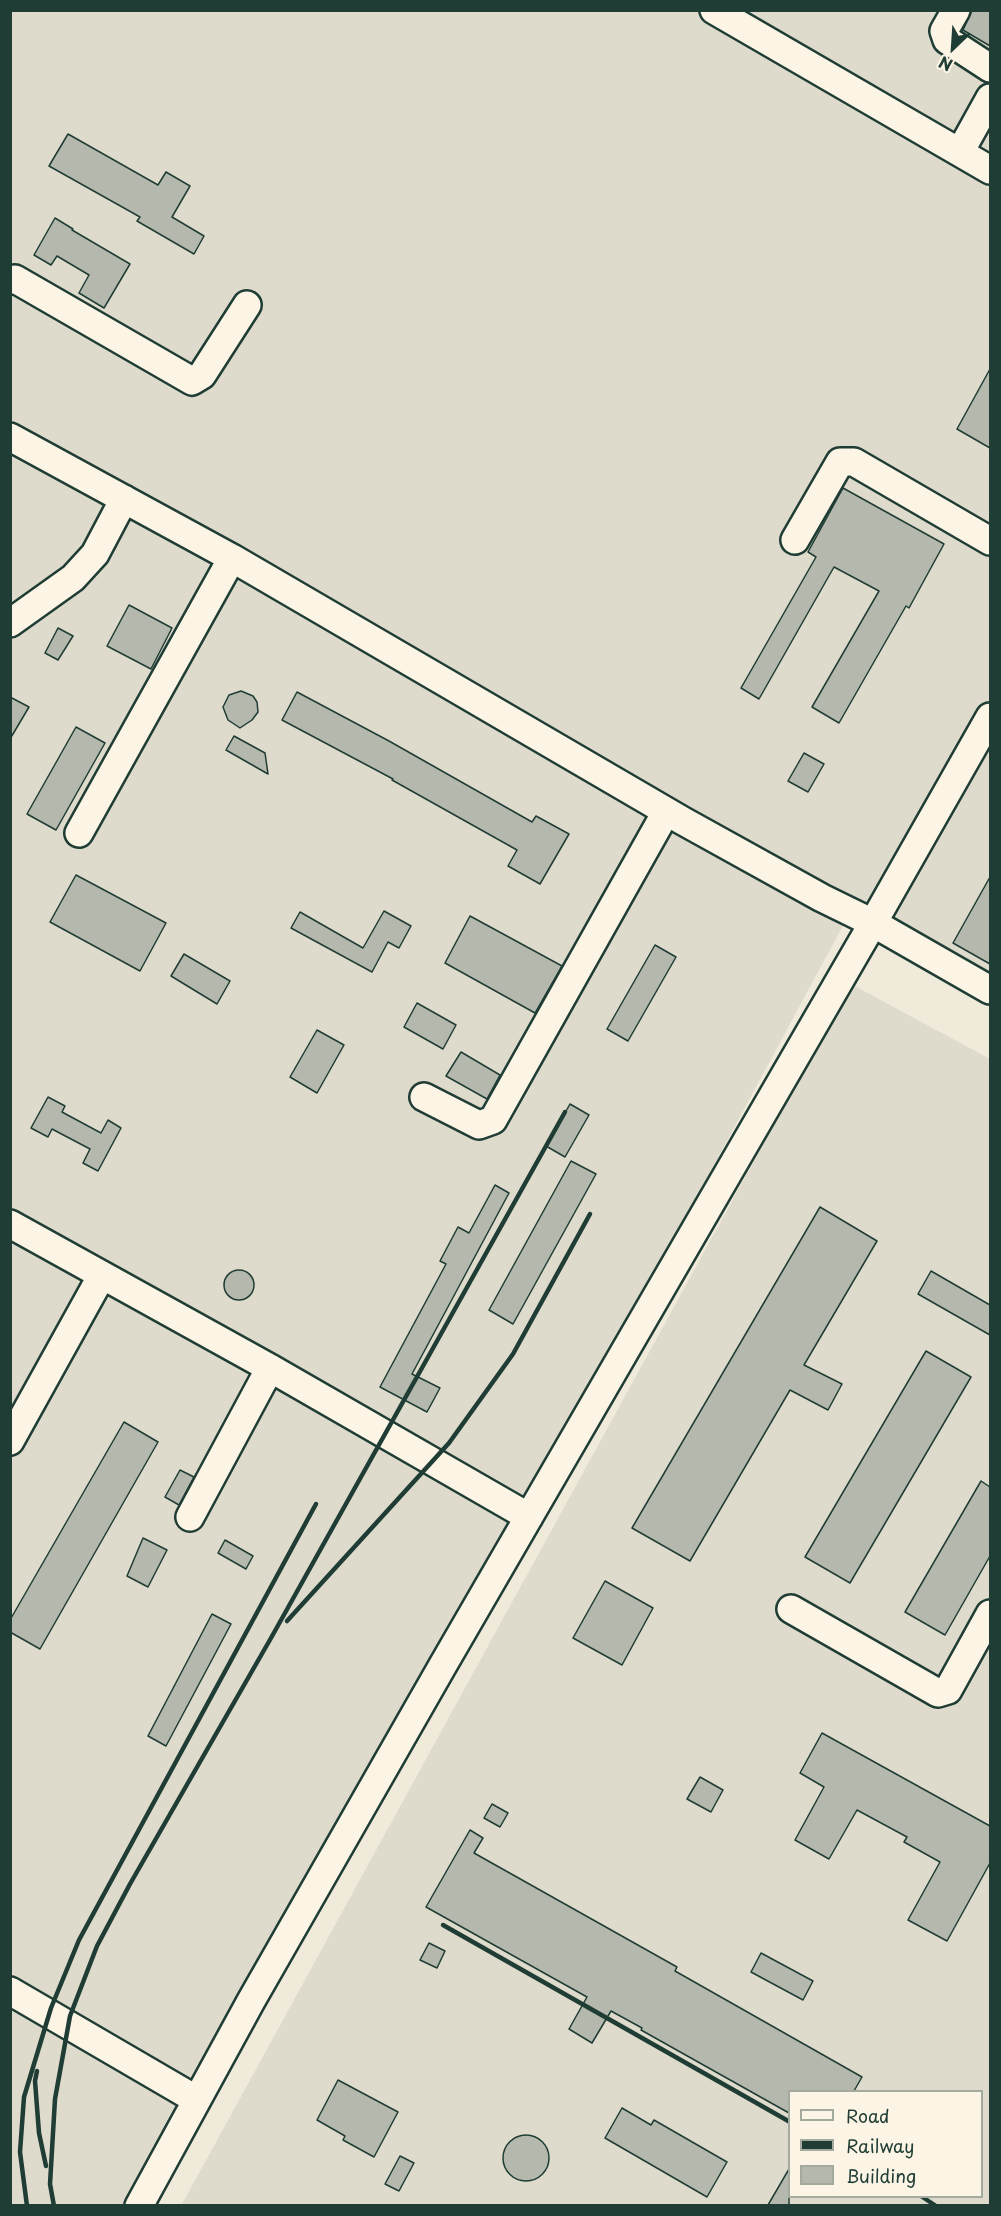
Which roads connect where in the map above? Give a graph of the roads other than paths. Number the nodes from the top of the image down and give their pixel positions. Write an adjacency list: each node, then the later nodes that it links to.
1 (714, 10): 5 (lane)
2 (956, 10): 3 (lane)
3 (990, 68)
4 (990, 98): 5 (lane)
5 (960, 152): 6 (lane)
6 (990, 170)
7 (10, 280): 8 (lane)
8 (247, 305)
9 (10, 437): 10 (lane)
10 (124, 499): 13 (lane); 14 (lane)
11 (795, 540): 12 (lane)
12 (990, 541)
13 (232, 558): 16 (lane); 17 (lane)
14 (10, 623)
15 (990, 717): 18 (lane)
16 (666, 812): 18 (lane); 20 (lane)
17 (79, 833)
18 (873, 923): 19 (lane); 26 (lane)
19 (990, 990)
20 (424, 1097)
21 (10, 1224): 22 (lane)
22 (102, 1275): 23 (lane); 24 (lane)
23 (270, 1368): 25 (lane); 26 (lane)
24 (10, 1441)
25 (190, 1517)
26 (529, 1517): 30 (lane)
27 (791, 1609): 28 (lane)
28 (990, 1614)
29 (10, 1992): 30 (lane)
30 (196, 2100): 31 (lane)
31 (138, 2205)

